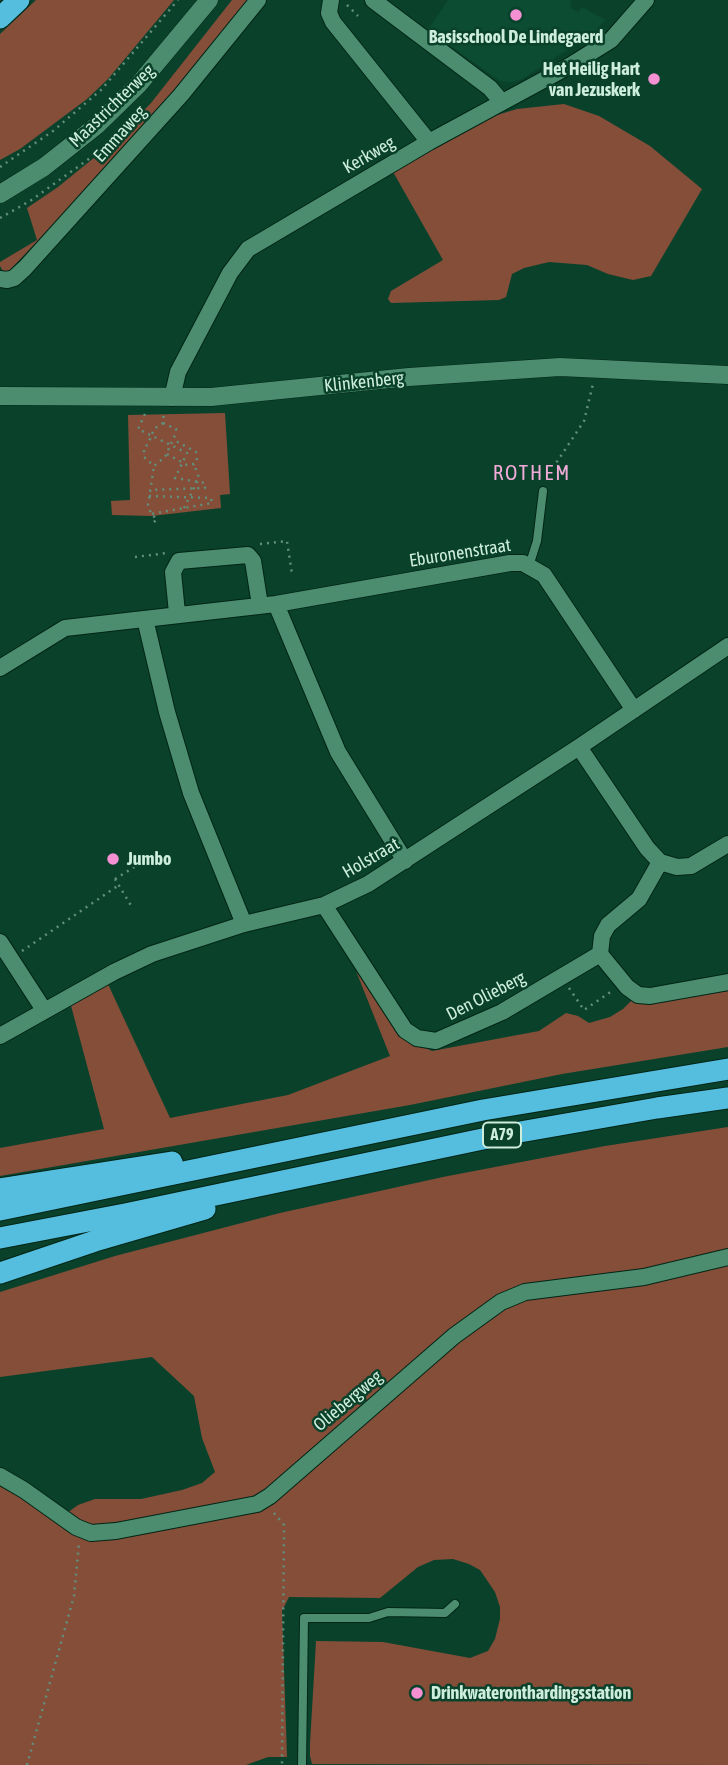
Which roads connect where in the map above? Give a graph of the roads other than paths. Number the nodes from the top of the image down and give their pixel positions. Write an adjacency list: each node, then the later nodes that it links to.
1 (19, 0): 7 (highway)
2 (209, 0): 10 (street, Maastrichterweg)
3 (258, 0): 11 (street, Emmaweg)
4 (331, 0): 9 (street)
5 (373, 0): 8 (street)
6 (646, 0): 8 (street, Kerkweg)
7 (0, 18)
8 (501, 101): 9 (street, Kerkweg)
9 (429, 142): 14 (street, Kerkweg)
10 (0, 194)
11 (4, 280)
12 (728, 375): 14 (street, Klinkenberg)
13 (0, 396): 14 (street, Klinkenberg)
14 (162, 398)
15 (542, 491): 16 (lane)
16 (529, 566): 17 (street, Eburonenstraat); 22 (street, Eburonenstraat)
17 (268, 605): 18 (street, Eburonenstraat); 18 (street); 25 (street)
18 (177, 613): 19 (street, Eburonenstraat)
19 (145, 619): 21 (street, Eburonenstraat); 28 (street)
20 (728, 646): 22 (street, Holstraat)
21 (0, 668)
22 (634, 710): 23 (street, Holstraat)
23 (579, 747): 25 (street, Holstraat); 26 (street)
24 (728, 844): 26 (street)
25 (405, 861): 27 (street, Holstraat)
26 (660, 862): 30 (street)
27 (324, 905): 28 (street, Holstraat); 30 (street, Den Olieberg)
28 (244, 924): 32 (street, Holstraat)
29 (0, 942): 32 (street)
30 (600, 954): 31 (street)
31 (728, 982)
32 (44, 1010): 33 (street, Holstraat)
33 (0, 1036)
34 (728, 1069): 36 (highway, A79)
35 (728, 1098): 37 (highway, A79)
36 (292, 1150): 38 (highway, A79); 39 (highway, A79)
37 (279, 1181): 40 (highway, A79); 42 (highway, A79)
38 (0, 1189)
39 (0, 1210)
40 (0, 1238)
41 (728, 1257): 43 (street, Oliebergweg)
42 (0, 1273)
43 (0, 1476)
44 (455, 1604): 45 (lane)
45 (302, 1765)

